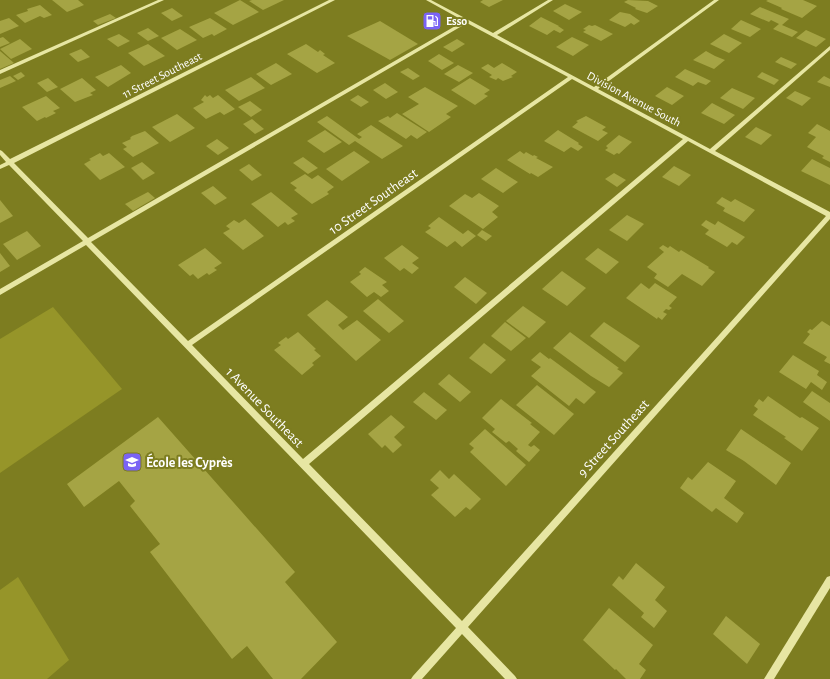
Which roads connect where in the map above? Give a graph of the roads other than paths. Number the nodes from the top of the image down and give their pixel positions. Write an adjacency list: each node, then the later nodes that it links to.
1 (162, 0): 9 (street)
2 (333, 0): 15 (street, 11 Street Southeast)
3 (428, 0): 6 (street, Division Avenue South)
4 (551, 0): 7 (street)
5 (717, 0): 11 (street)
6 (467, 21): 7 (street, Division Avenue South); 18 (street)
7 (493, 35): 10 (street, Division Avenue South)
8 (830, 47): 13 (street)
9 (0, 72)
10 (572, 77): 11 (street, Division Avenue South); 20 (street, 10 Street Southeast)
11 (594, 89): 12 (street, Division Avenue South)
12 (687, 139): 13 (street, Division Avenue South); 21 (street)
13 (711, 151): 17 (street, Division Avenue South)
14 (0, 152): 15 (street, 1 Avenue Southeast)
15 (10, 162): 16 (street, 11 Street Southeast); 18 (street, 1 Avenue Southeast)
16 (0, 167)
17 (830, 215): 23 (street, 9 Street Southeast)
18 (87, 242): 19 (street); 20 (street, 1 Avenue Southeast)
19 (0, 292)
20 (187, 345): 21 (street, 1 Avenue Southeast)
21 (303, 464): 23 (street, 1 Avenue Southeast)
22 (830, 580): 26 (street)
23 (462, 628): 24 (street, 9 Street Southeast); 25 (street, 1 Avenue Southeast)
24 (416, 679)
25 (512, 679)
26 (770, 679)

